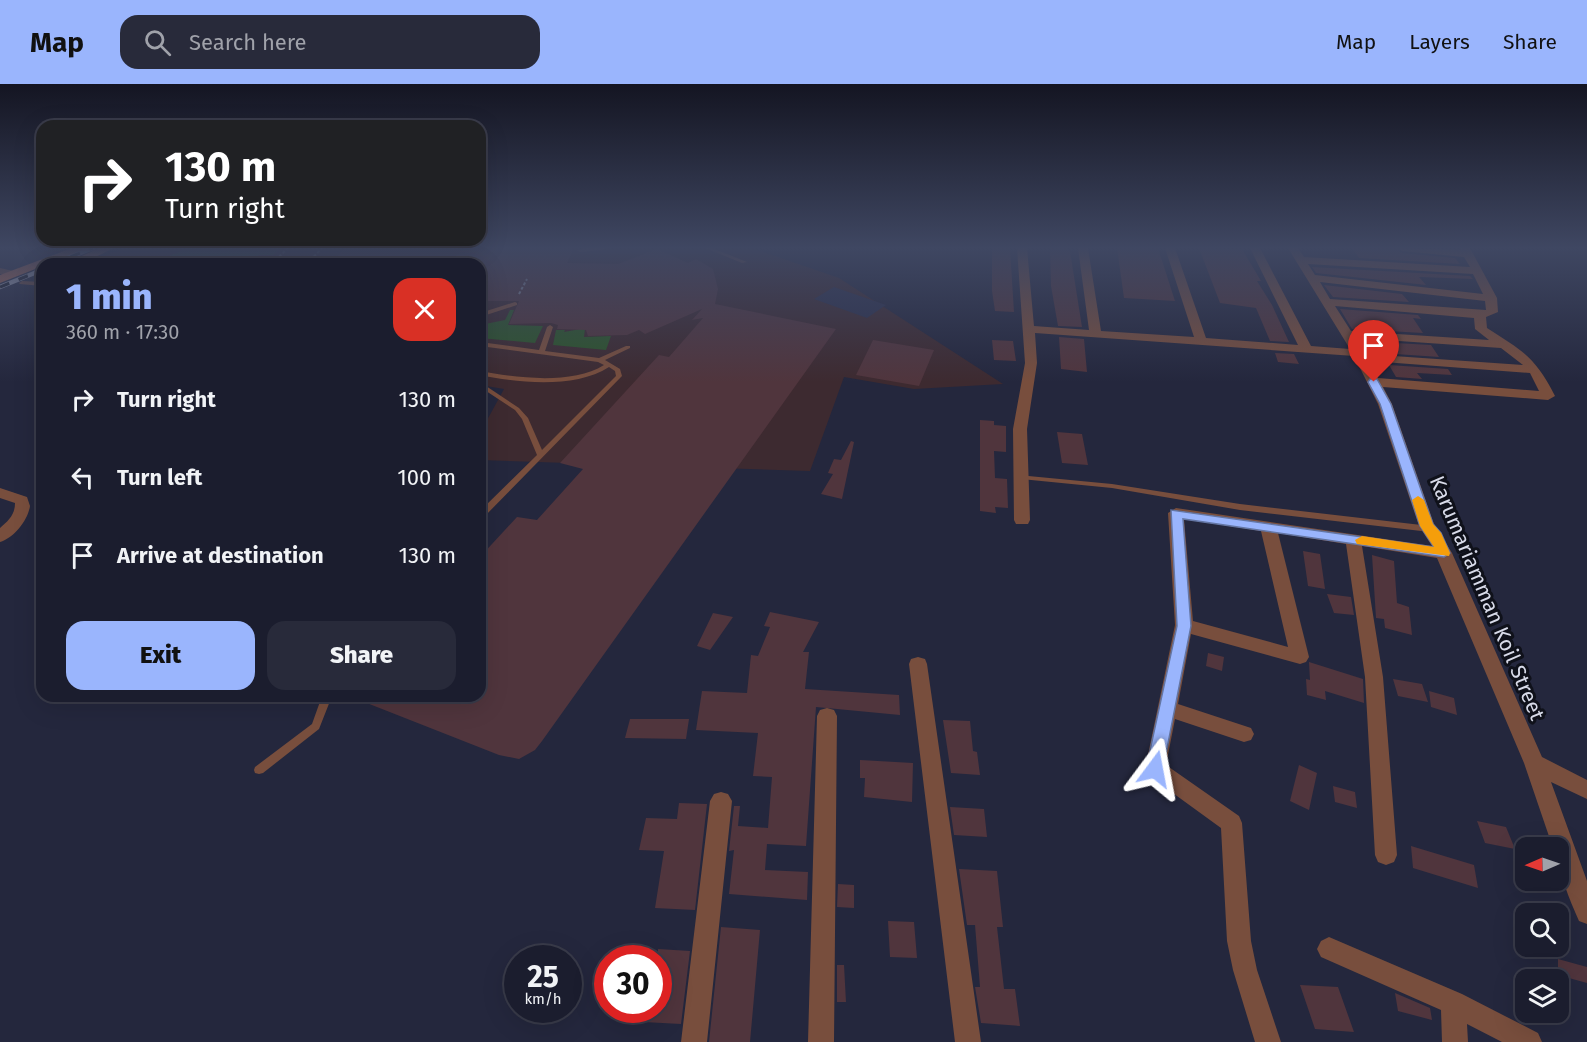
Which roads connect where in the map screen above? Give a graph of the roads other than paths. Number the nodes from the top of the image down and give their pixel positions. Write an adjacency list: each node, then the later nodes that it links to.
1 (1025, 293): 14 (street)
2 (1090, 293): 15 (street)
3 (1185, 293): 17 (street)
4 (1278, 293): 21 (street)
5 (1321, 293): 9 (street, Karumariamman Koil Street)
6 (1443, 293): 8 (street)
7 (1488, 293): 8 (street)
8 (1491, 298): 12 (street)
9 (1327, 302): 12 (street); 16 (street, Karumariamman Koil Street)
10 (515, 304): 11 (lane)
11 (487, 313)
12 (1480, 315): 18 (street)
13 (550, 327): 22 (lane)
14 (1028, 328): 15 (street); 31 (street)
15 (1096, 334): 17 (street)
16 (1347, 334): 18 (street); 23 (street, Karumariamman Koil Street)
17 (1201, 341): 21 (street)
18 (1500, 344): 26 (street)
19 (486, 345): 22 (lane)
20 (628, 347): 24 (lane)
21 (1306, 349): 23 (street)
22 (542, 351): 24 (lane)
23 (1360, 355): 26 (street); 28 (street, Karumariamman Koil Street)
24 (600, 360): 25 (lane)
25 (608, 365): 27 (lane); 30 (lane)
26 (1535, 370): 28 (street)
27 (486, 374)
28 (1374, 382): 36 (street, Karumariamman Koil Street)
29 (486, 388): 30 (lane)
30 (540, 454): 33 (lane)
31 (1021, 477): 34 (street); 36 (lane)
32 (0, 493): 37 (street)
33 (486, 510)
34 (1022, 520)
35 (1268, 526): 38 (street); 40 (street); 40 (street)
36 (1430, 529): 39 (street, Karumariamman Koil Street)
37 (0, 537)
38 (1353, 539): 39 (street); 50 (street)
39 (1444, 553): 46 (street, Karumariamman Koil Street)
40 (1184, 626): 43 (street)
41 (918, 664): 56 (street)
42 (325, 702): 47 (lane)
43 (1169, 709): 45 (street); 57 (street)
44 (827, 716): 55 (street)
45 (1244, 734)
46 (1534, 762): 48 (street); 51 (street, Karumariamman Koil Street)
47 (259, 770)
48 (1587, 790)
49 (721, 801): 54 (street)
50 (1386, 855)
51 (1587, 913)
52 (1329, 949): 53 (street)
53 (1453, 1003): 58 (street); 59 (street)
54 (694, 1042)
55 (821, 1042)
56 (968, 1042)
57 (1268, 1042)
58 (1455, 1042)
59 (1529, 1042)

